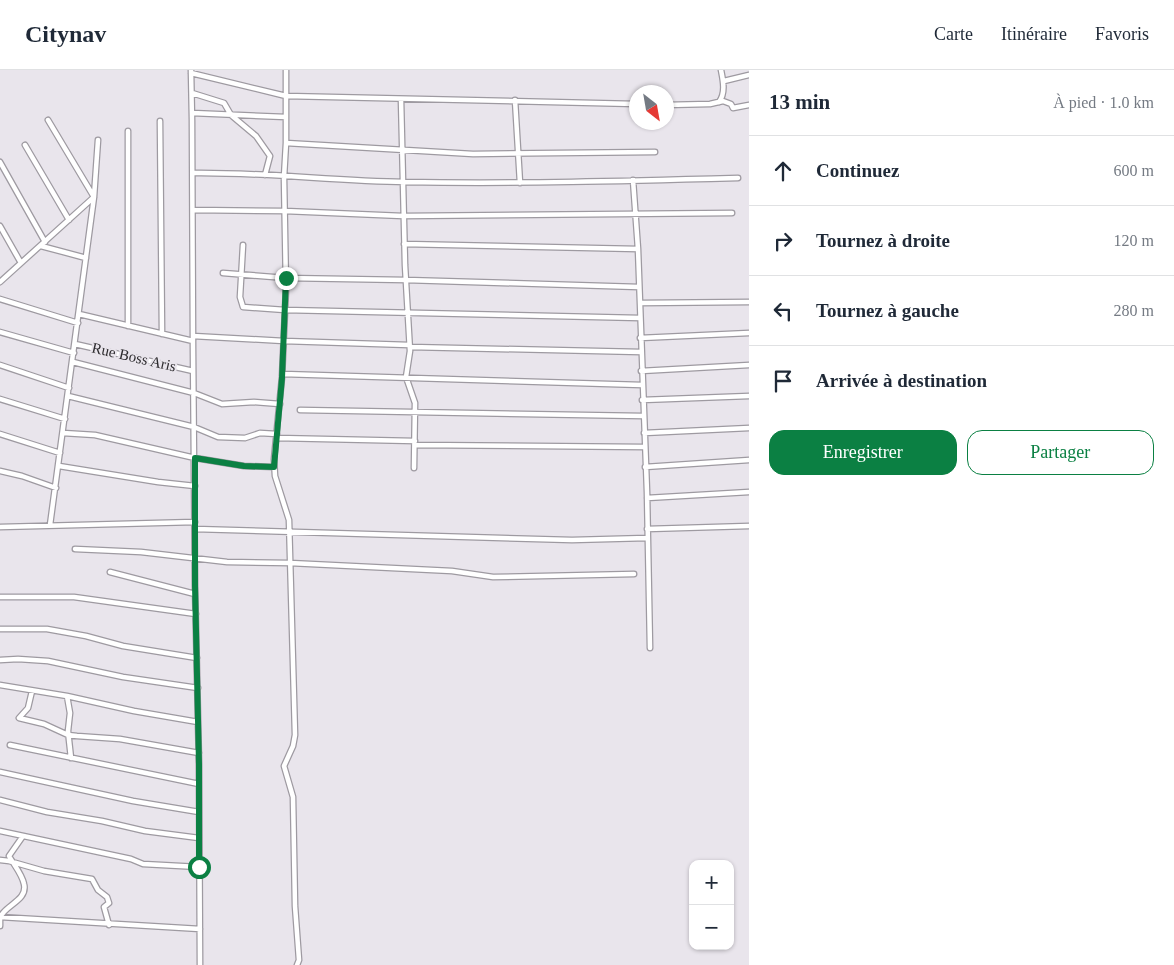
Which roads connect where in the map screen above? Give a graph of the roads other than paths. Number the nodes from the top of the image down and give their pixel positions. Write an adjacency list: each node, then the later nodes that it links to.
1 (286, 70): 7 (street)
2 (720, 70): 5 (street)
3 (191, 71): 6 (street); 7 (street)
4 (749, 75): 5 (street)
5 (724, 81): 10 (street)
6 (192, 93): 14 (street); 15 (street)
7 (286, 96): 8 (street); 16 (street)
8 (401, 99): 9 (street); 23 (street)
9 (515, 100): 11 (street); 25 (street)
10 (718, 103): 12 (street); 13 (street)
11 (629, 104)
12 (674, 105)
13 (749, 105)
14 (192, 113): 15 (street); 27 (street)
15 (232, 115): 16 (street); 28 (street)
16 (286, 117): 21 (street)
17 (48, 120): 34 (street)
18 (160, 121): 65 (street)
19 (128, 131): 62 (street)
20 (98, 140): 34 (street)
21 (286, 143): 23 (street); 29 (street)
22 (25, 144): 40 (street)
23 (403, 149): 25 (street); 32 (street)
24 (655, 152): 25 (street)
25 (519, 154): 33 (street)
26 (0, 162): 42 (street)
27 (193, 173): 28 (street); 35 (street)
28 (265, 175): 29 (street)
29 (284, 177): 32 (street); 36 (street)
30 (738, 178): 31 (street)
31 (633, 180): 33 (street); 38 (street)
32 (403, 182): 33 (street); 39 (street)
33 (520, 183)
34 (94, 197): 40 (street); 46 (street)
35 (193, 210): 36 (street); 66 (street)
36 (284, 211): 39 (street); 50 (street)
37 (732, 214): 38 (street)
38 (636, 215): 39 (street); 45 (street)
39 (404, 216): 43 (street)
40 (69, 220): 42 (street)
41 (0, 226): 47 (street)
42 (43, 244): 46 (street); 47 (street)
43 (404, 244): 45 (street); 51 (street)
44 (243, 246): 49 (street)
45 (638, 249): 53 (street)
46 (86, 258): 58 (street)
47 (21, 264): 52 (street)
48 (223, 273): 49 (street)
49 (241, 274): 50 (street); 57 (street)
50 (286, 278): 51 (street); 57 (street)
51 (406, 280): 53 (street); 59 (street)
52 (0, 282)
53 (639, 287): 56 (street)
54 (0, 299): 61 (street)
55 (749, 302): 56 (street)
56 (640, 303): 60 (street)
57 (285, 310): 59 (street); 68 (street)
58 (79, 314): 61 (street); 62 (street)
59 (408, 314): 60 (street); 71 (street)
60 (640, 318): 67 (street)
61 (78, 323): 70 (street)
62 (128, 326): 65 (street)
63 (0, 332): 73 (street)
64 (749, 333): 67 (street)
65 (162, 334): 69 (street)
66 (193, 336): 68 (street); 69 (street)
67 (640, 338): 72 (street)
68 (284, 341): 71 (street); 79 (street)
69 (193, 342): 77 (street)
70 (75, 344): 73 (street); 77 (street, Rue Boss Aris)
71 (409, 346): 72 (street); 80 (street)
72 (641, 352): 78 (street)
73 (74, 353): 74 (street)
74 (73, 362): 82 (street); 83 (street)
75 (0, 365): 82 (street)
76 (749, 365): 78 (street)
77 (193, 371): 83 (street)
78 (641, 371): 81 (street)
79 (282, 374): 80 (street); 88 (street)
80 (406, 378): 81 (street); 90 (street)
81 (642, 386): 87 (street)
82 (69, 388): 84 (street)
83 (194, 393): 88 (street); 93 (street)
84 (68, 396): 92 (street); 93 (street)
85 (749, 396): 87 (street)
86 (0, 400): 92 (street)
87 (642, 400): 91 (street)
88 (280, 404): 98 (street)
89 (300, 410): 90 (street)
90 (415, 411): 91 (street); 99 (street)
91 (643, 416): 97 (street)
92 (65, 419): 95 (street)
93 (194, 427): 98 (street); 102 (street)
94 (749, 428): 97 (street)
95 (63, 433): 101 (street); 102 (street)
96 (0, 434): 101 (street)
97 (644, 434): 100 (street)
98 (277, 436): 99 (street); 105 (street)
99 (415, 443): 100 (street); 107 (street)
100 (644, 447): 106 (street)
101 (60, 454): 104 (street)
102 (195, 458): 105 (street); 109 (street)
103 (749, 460): 106 (street)
104 (59, 466): 109 (street); 110 (street)
105 (274, 467): 119 (street)
106 (645, 467): 112 (street)
107 (414, 468)
108 (0, 471): 110 (street)
109 (195, 486): 113 (street)
110 (56, 488): 114 (street)
111 (749, 492): 112 (street)
112 (647, 498): 118 (street)
113 (195, 522): 114 (street); 117 (street)
114 (50, 526): 116 (street)
115 (749, 526): 118 (street)
116 (0, 527)
117 (195, 529): 119 (street); 122 (street)
118 (647, 529): 120 (street)
119 (289, 530): 120 (street); 123 (street)
120 (647, 538): 130 (street)
121 (75, 549): 122 (street)
122 (195, 558): 123 (street); 126 (street)
123 (290, 563): 125 (street); 157 (street)
124 (110, 572): 126 (street)
125 (634, 574)
126 (195, 594): 128 (street)
127 (0, 597): 128 (street)
128 (196, 614): 131 (street)
129 (0, 629): 131 (street)
130 (650, 648)
131 (197, 658): 134 (street)
132 (0, 660): 134 (street)
133 (0, 686): 135 (street)
134 (198, 688): 137 (street)
135 (32, 691): 136 (street); 138 (street)
136 (67, 696): 137 (street); 138 (street)
137 (198, 722): 140 (street)
138 (68, 734): 140 (street); 141 (street)
139 (10, 745): 141 (street)
140 (199, 753): 143 (street)
141 (71, 758): 143 (street)
142 (0, 772): 145 (street)
143 (199, 784): 145 (street)
144 (0, 800): 148 (street)
145 (199, 812): 148 (street)
146 (0, 831): 147 (street)
147 (23, 836): 150 (street); 151 (street)
148 (199, 838): 151 (street)
149 (0, 860): 150 (street)
150 (12, 862): 152 (street); 153 (street)
151 (199, 867): 155 (street)
152 (0, 917): 153 (street); 154 (street)
153 (109, 925): 155 (street)
154 (0, 926)
155 (200, 929): 156 (street)
156 (200, 965)
157 (297, 965)

